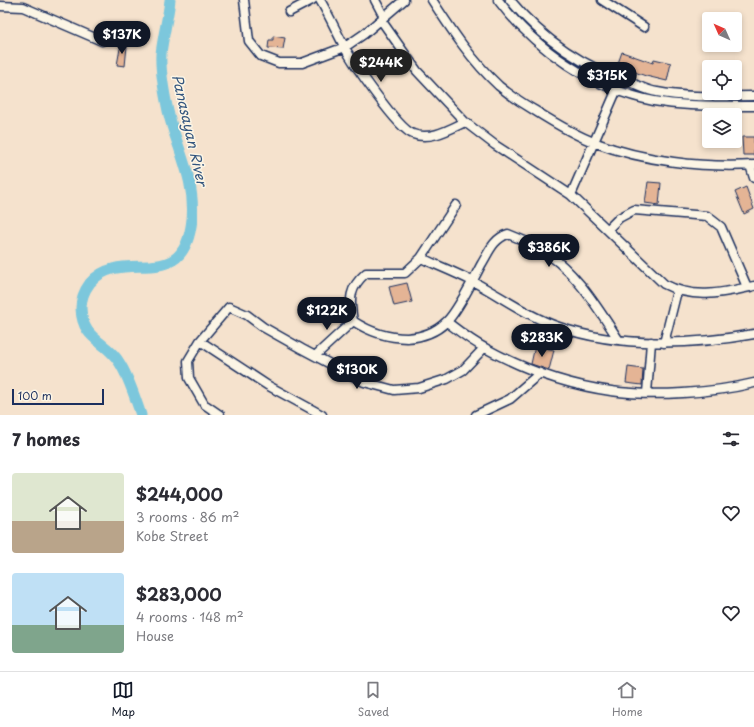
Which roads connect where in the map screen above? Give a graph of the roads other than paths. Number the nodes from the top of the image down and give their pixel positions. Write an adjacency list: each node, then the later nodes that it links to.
1 (244, 0): 15 (street)
2 (312, 0): 11 (street)
3 (320, 0): 15 (street)
4 (375, 0): 12 (street)
5 (404, 0): 12 (street)
6 (432, 0): 20 (street)
7 (498, 0): 16 (street)
8 (510, 0): 17 (street)
9 (602, 0): 13 (street)
10 (0, 6): 14 (street)
11 (289, 12)
12 (383, 18): 15 (street); 19 (street)
13 (644, 28)
14 (102, 41)
15 (345, 47): 19 (street)
16 (617, 89): 18 (street); 20 (street)
17 (754, 96)
18 (754, 106)
19 (465, 122): 23 (street)
20 (594, 143): 21 (street); 23 (street)
21 (752, 165): 22 (street)
22 (754, 178)
23 (571, 195): 25 (street)
24 (456, 205): 26 (street)
25 (608, 230): 28 (street); 29 (street)
26 (421, 258): 27 (street); 30 (street)
27 (473, 281): 31 (street); 33 (street); 33 (street)
28 (750, 286): 29 (street)
29 (677, 291): 36 (street)
30 (353, 321): 31 (street); 38 (street)
31 (447, 322): 37 (street)
32 (754, 334): 36 (street)
33 (618, 339): 35 (street)
34 (200, 341): 38 (street); 42 (street); 43 (street)
35 (651, 342): 36 (street); 41 (street)
36 (664, 343)
37 (484, 348): 38 (street); 39 (street)
38 (315, 356)
39 (540, 373): 41 (street); 44 (street)
40 (754, 383): 41 (street)
41 (647, 393)
42 (220, 415)
43 (322, 415)
44 (476, 415)

